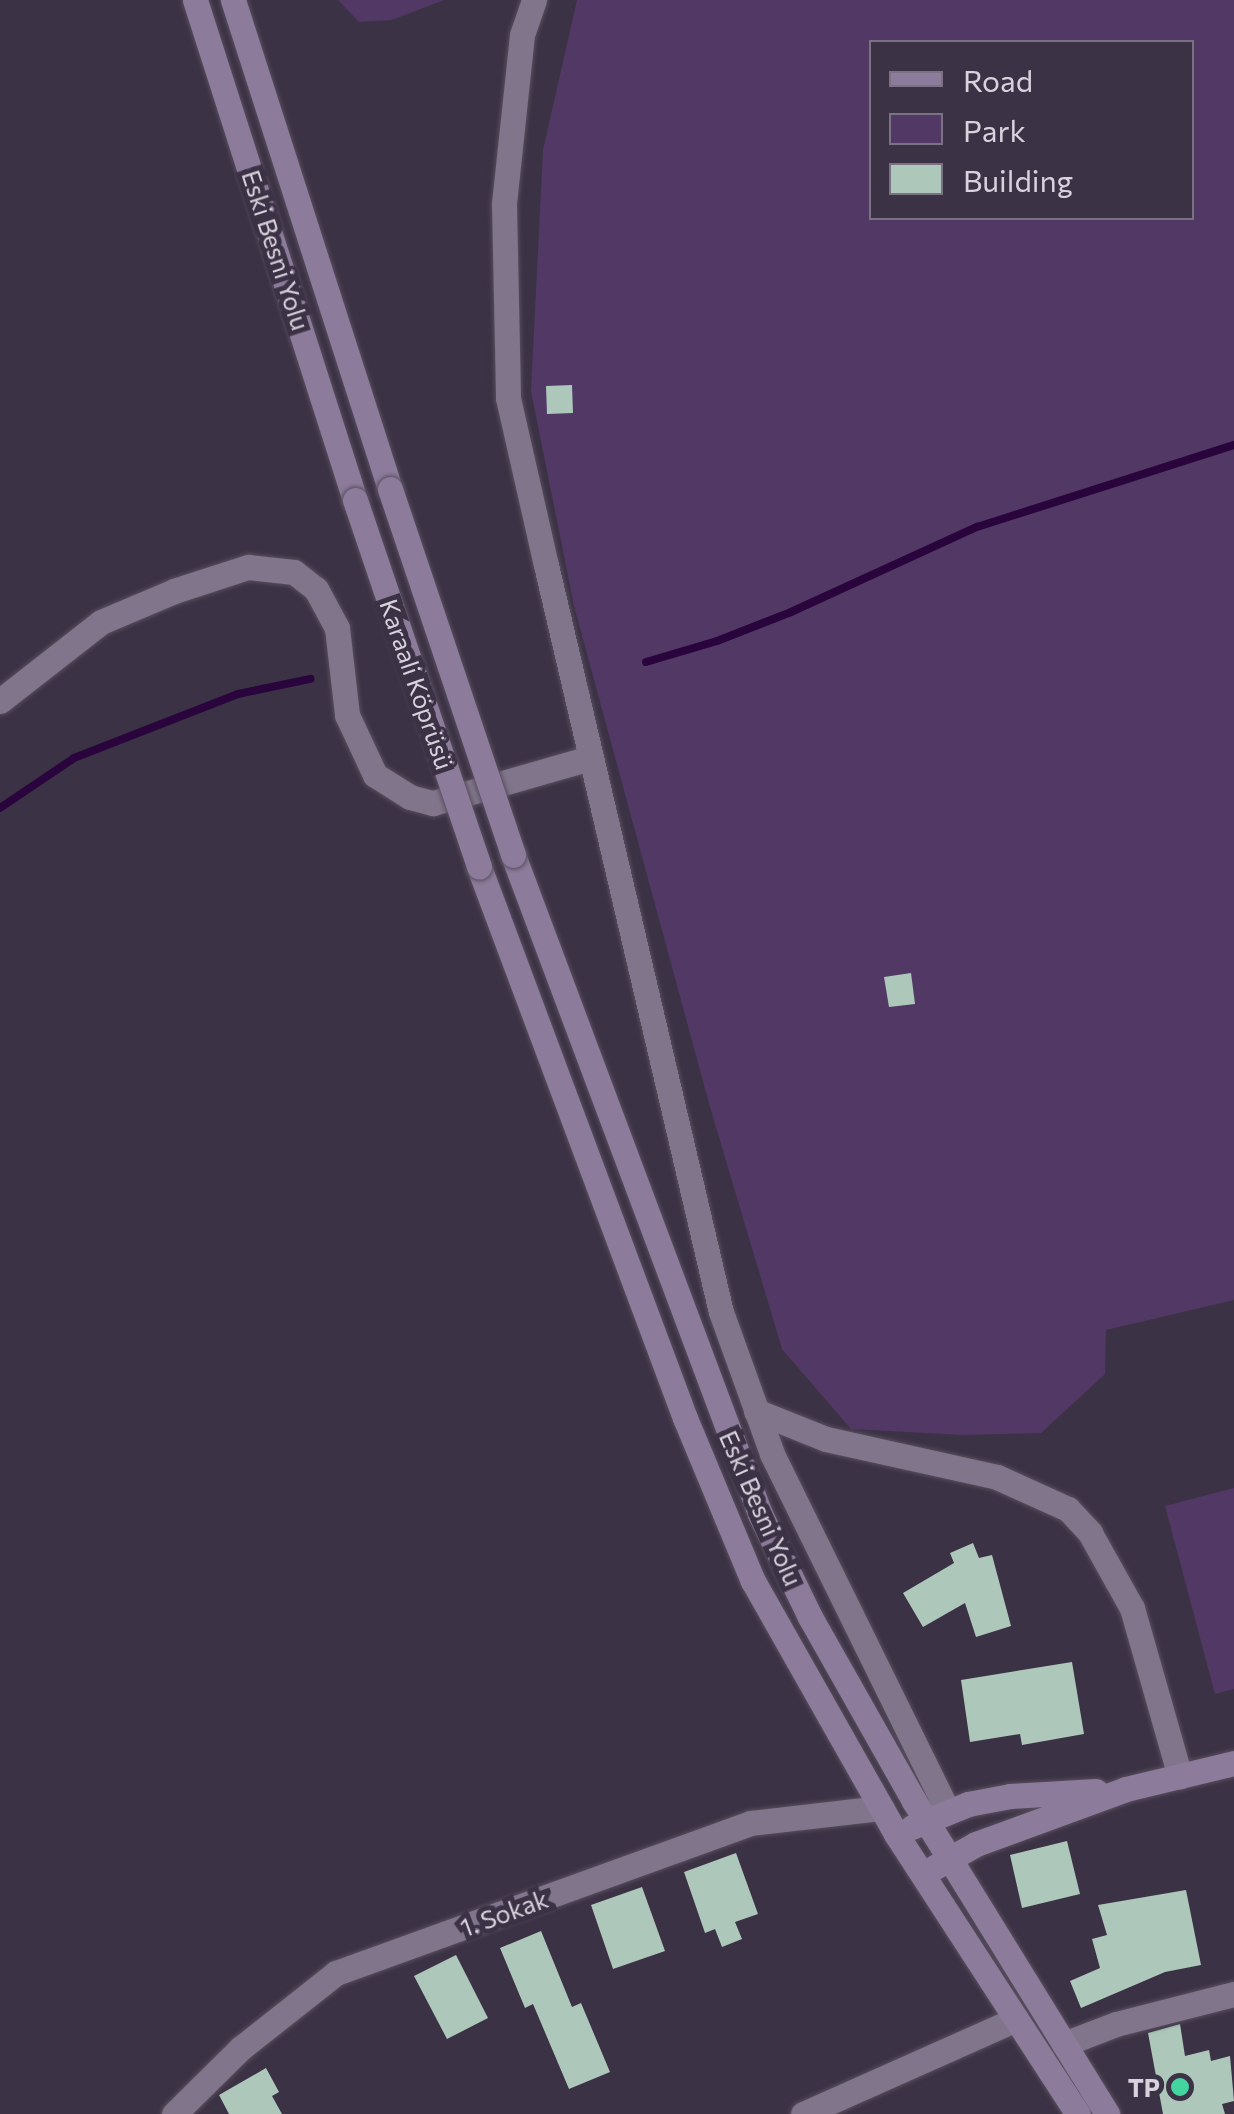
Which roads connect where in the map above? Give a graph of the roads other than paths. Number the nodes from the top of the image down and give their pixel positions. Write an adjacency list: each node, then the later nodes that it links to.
1 (196, 0): 5 (main road, Eski Besni Yolu)
2 (233, 0): 4 (main road, Eski Besni Yolu)
3 (534, 0): 7 (street)
4 (390, 489): 8 (main road, Karaali Köprüsü, bridge)
5 (355, 500): 9 (main road, Karaali Köprüsü, bridge)
6 (0, 700): 7 (street)
7 (590, 758): 10 (street)
8 (513, 855): 15 (main road, Eski Besni Yolu)
9 (479, 867): 14 (main road, Eski Besni Yolu)
10 (756, 1411): 12 (street); 15 (street)
11 (1234, 1763): 12 (main road)
12 (1180, 1776): 13 (main road)
13 (1126, 1789): 15 (main road); 17 (main road)
14 (881, 1808): 16 (main road, Eski Besni Yolu); 22 (street, 1. Sokak)
15 (937, 1817): 16 (main road); 17 (main road, Eski Besni Yolu)
16 (896, 1834): 18 (main road, Eski Besni Yolu)
17 (950, 1858): 18 (main road); 21 (main road, Eski Besni Yolu)
18 (922, 1874): 20 (main road, Eski Besni Yolu)
19 (1234, 1994): 21 (street)
20 (1016, 2019): 23 (street); 24 (main road, Eski Besni Yolu)
21 (1064, 2044): 25 (main road, Eski Besni Yolu)
22 (174, 2114)
23 (803, 2114)
24 (1078, 2114)
25 (1108, 2114)

